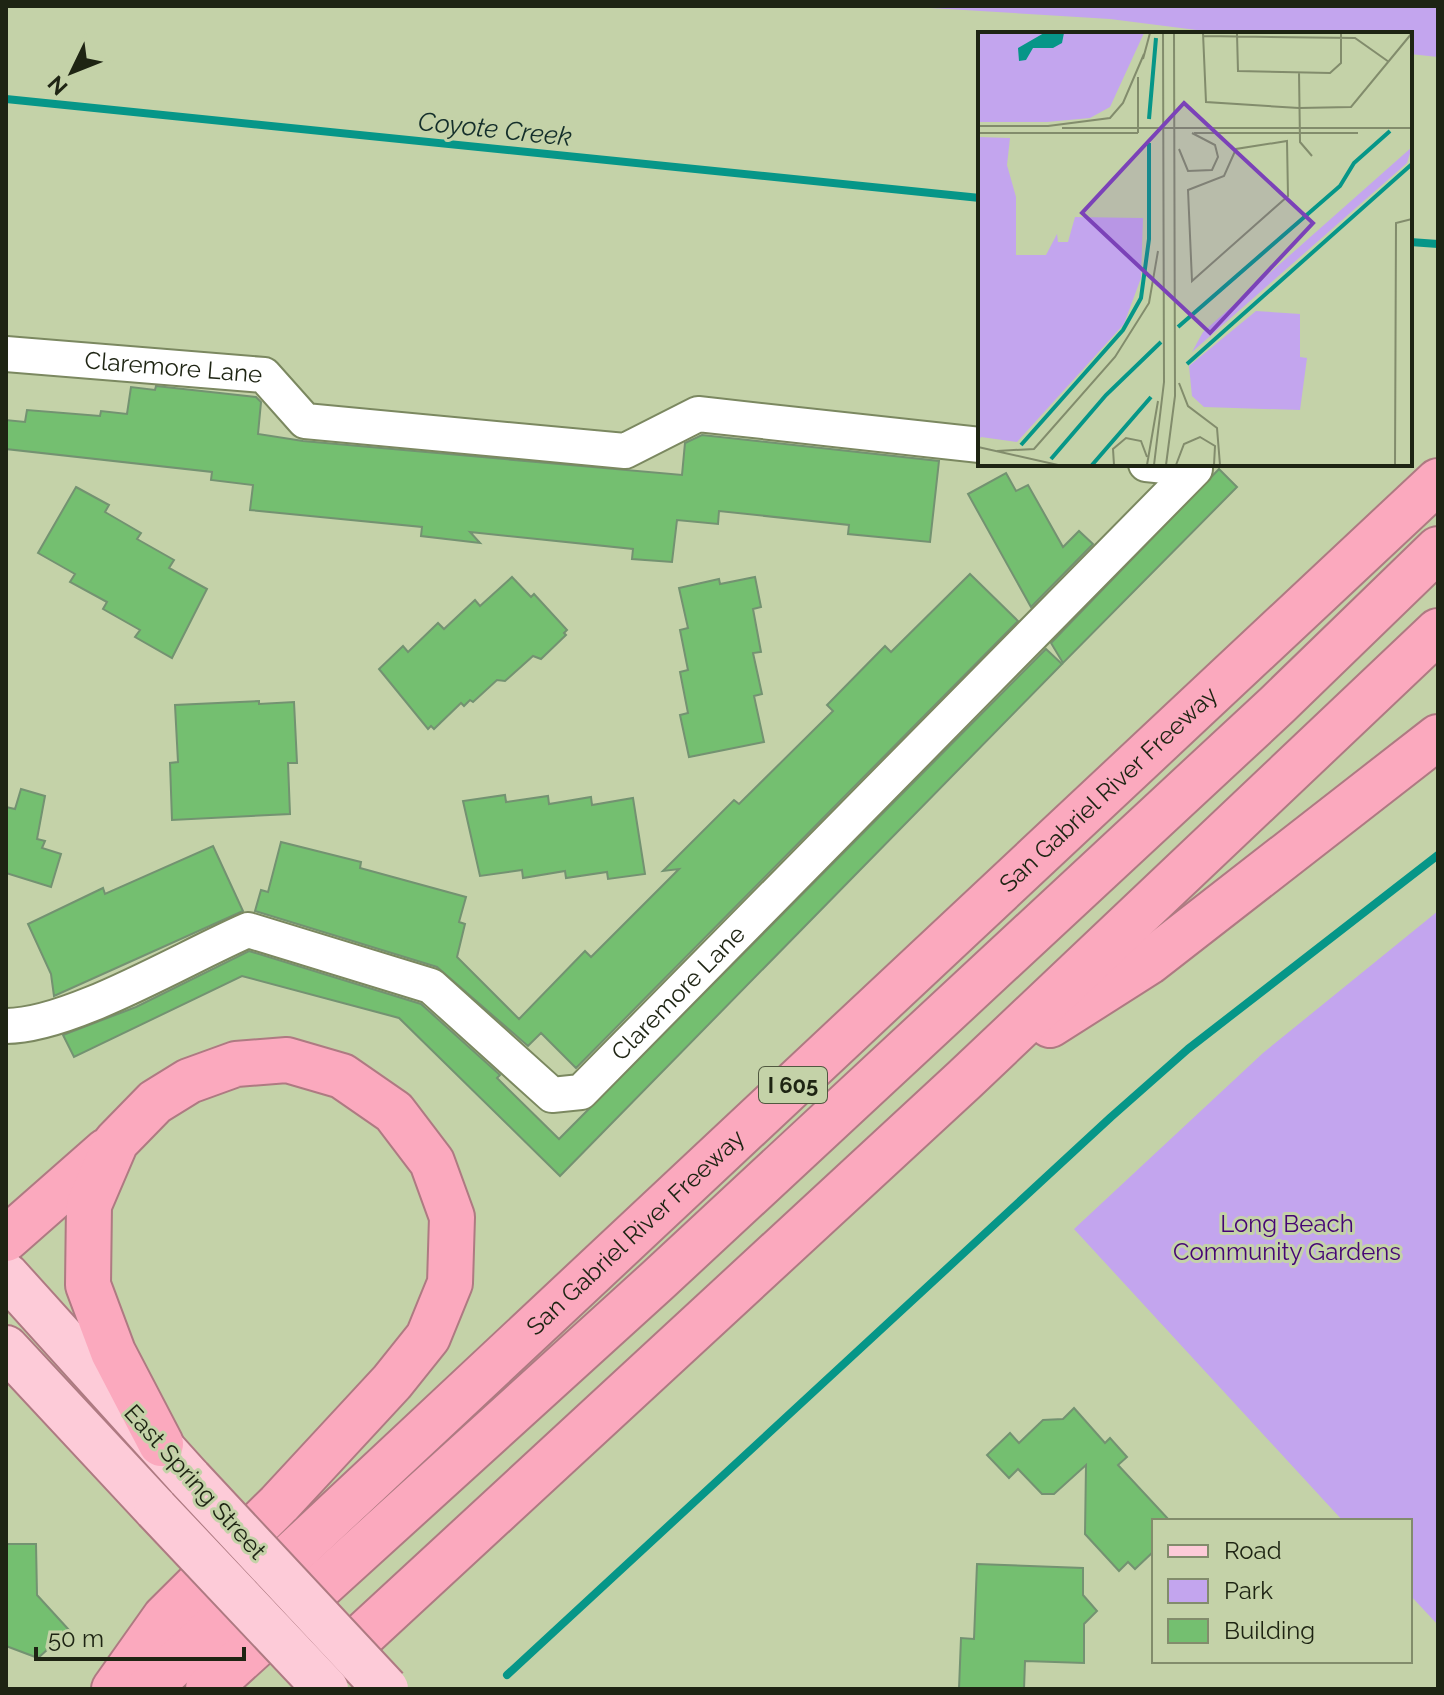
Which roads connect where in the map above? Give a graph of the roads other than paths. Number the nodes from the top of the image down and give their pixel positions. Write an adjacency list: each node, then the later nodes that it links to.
1 (6, 354): 2 (street, Claremore Lane)
2 (978, 445)
3 (1166, 466): 9 (street, Claremore Lane)
4 (1438, 481): 17 (highway, San Gabriel River Freeway / I 605)
5 (1438, 549): 18 (highway, I 605)
6 (1438, 577): 19 (highway, I 605)
7 (1438, 631): 10 (highway)
8 (1438, 737): 10 (highway)
9 (6, 1026)
10 (964, 1080): 20 (highway)
11 (116, 1142): 12 (highway); 15 (highway); 16 (highway)
12 (6, 1239)
13 (6, 1275): 15 (main road, East Spring Street)
14 (6, 1348): 21 (main road, East Spring Street, bridge)
15 (161, 1444): 22 (main road, East Spring Street, bridge)
16 (114, 1689)
17 (148, 1689)
18 (208, 1689)
19 (244, 1689)
20 (304, 1689)
21 (326, 1689)
22 (386, 1689)

